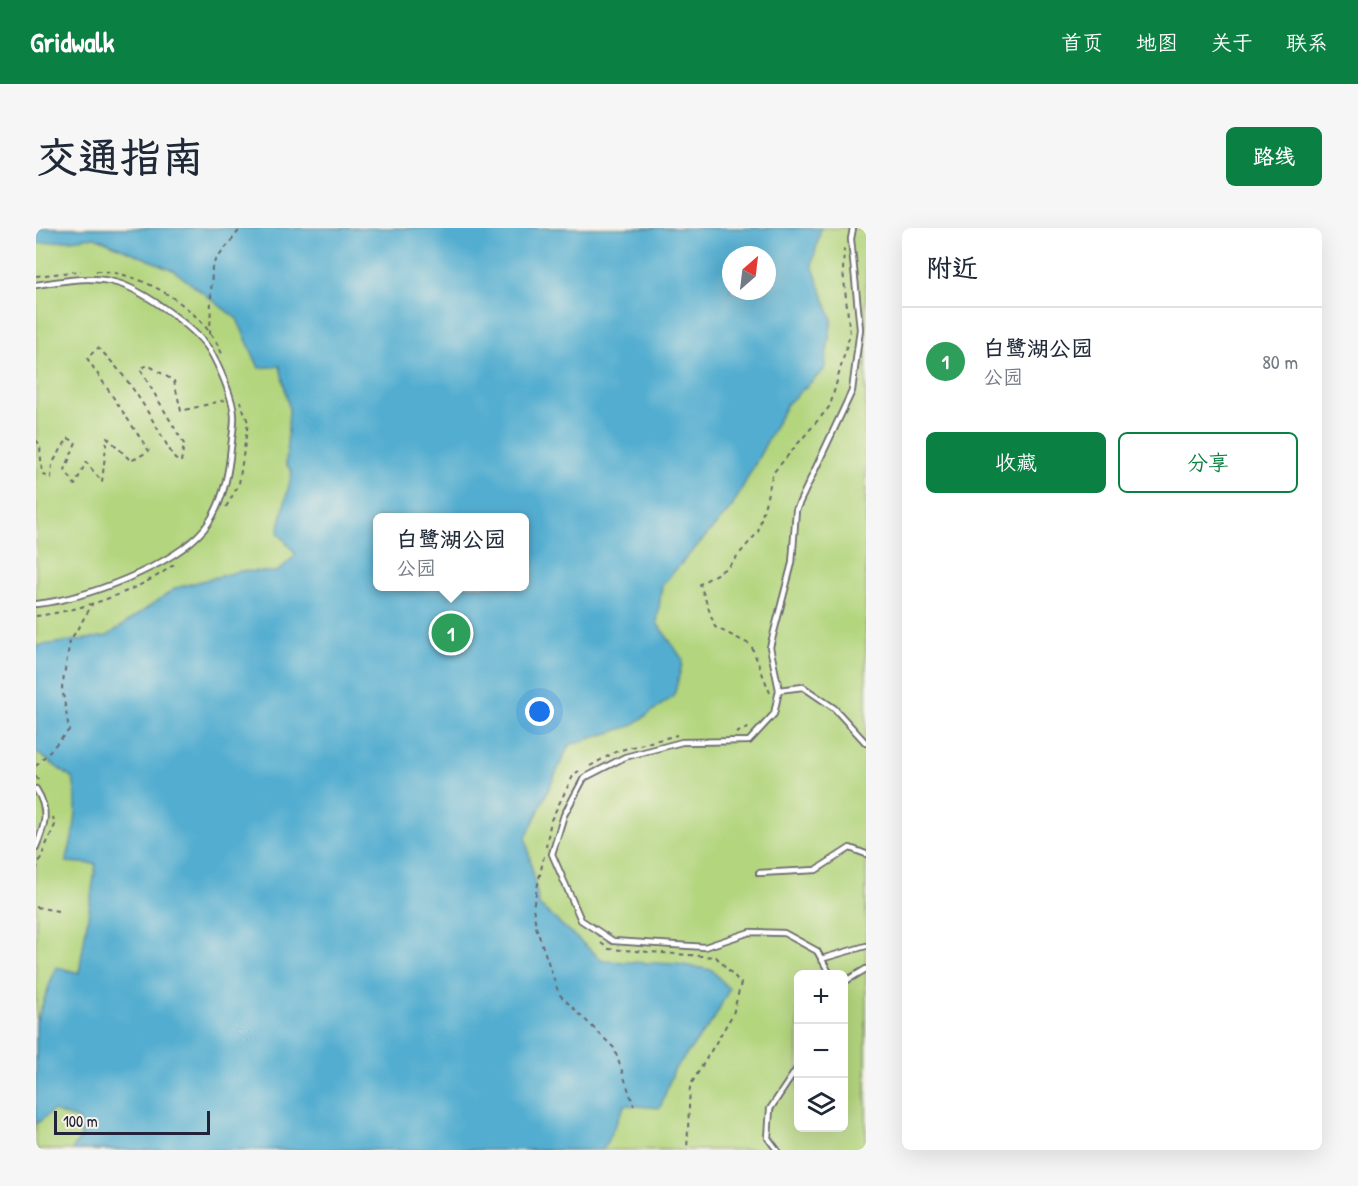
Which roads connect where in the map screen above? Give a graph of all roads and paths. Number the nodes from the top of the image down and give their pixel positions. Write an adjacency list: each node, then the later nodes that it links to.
1 (241, 228): 8 (path)
2 (853, 228): 18 (lane)
3 (844, 239): 19 (path)
4 (84, 271): 6 (path)
5 (95, 271): 8 (path)
6 (36, 276)
7 (36, 285): 10 (lane)
8 (210, 334): 9 (path)
9 (223, 357)
10 (231, 399): 12 (path); 15 (lane)
11 (240, 400): 13 (path)
12 (36, 440)
13 (222, 515)
14 (183, 557): 16 (path)
15 (36, 604)
16 (92, 605): 17 (path); 24 (path)
17 (36, 616)
18 (779, 690): 23 (lane); 35 (lane)
19 (773, 698)
20 (758, 724): 22 (path)
21 (684, 735): 28 (path)
22 (728, 737)
23 (866, 743)
24 (36, 766)
25 (36, 789): 26 (lane)
26 (36, 846)
27 (866, 854): 30 (lane)
28 (544, 856): 29 (path); 40 (path)
29 (548, 866)
30 (759, 873)
31 (36, 907): 32 (path)
32 (58, 910)
33 (593, 938): 41 (path)
34 (866, 946): 35 (lane)
35 (821, 959): 37 (lane)
36 (866, 969): 38 (lane)
37 (827, 970)
38 (848, 979)
39 (794, 1073): 42 (lane)
40 (634, 1106)
41 (687, 1150)
42 (777, 1150)

